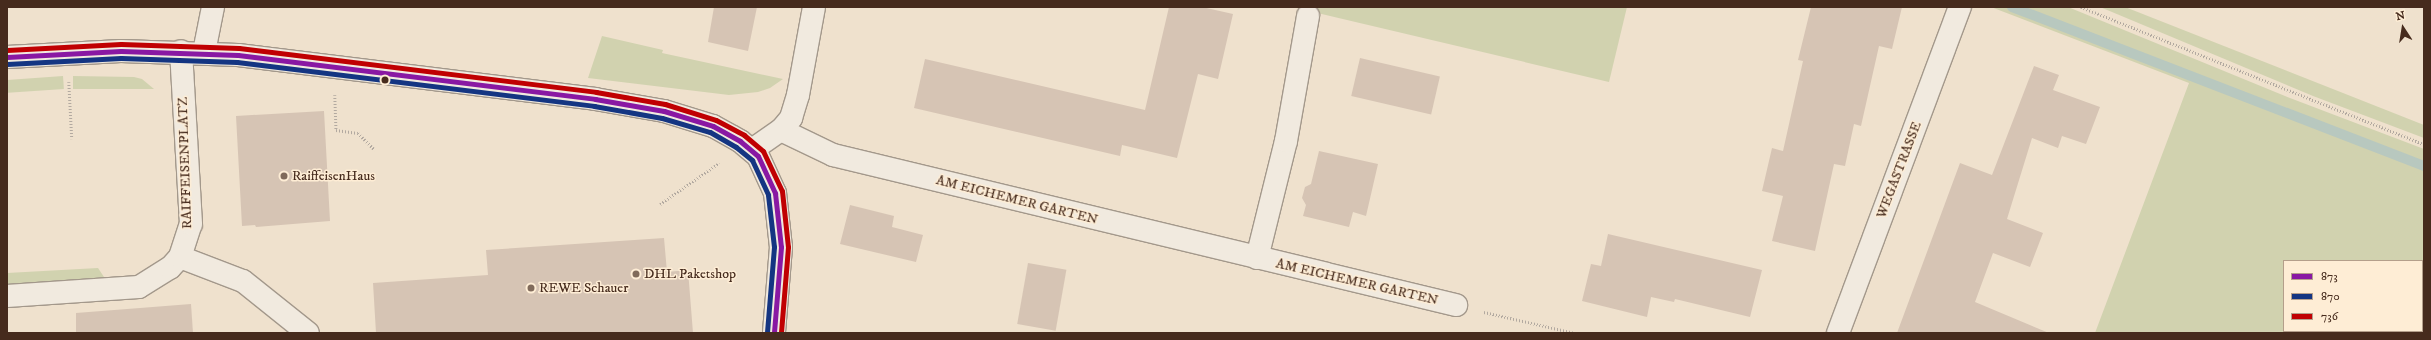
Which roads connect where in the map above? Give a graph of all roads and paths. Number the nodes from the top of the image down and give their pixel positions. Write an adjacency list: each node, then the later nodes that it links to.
1 (213, 7): 7 (street)
2 (814, 7): 11 (street)
3 (1960, 7): 25 (street, WEGASTRASSE)
4 (2081, 7): 13 (path)
5 (1308, 16): 19 (street, AM EICHEMER GARTEN)
6 (181, 51): 7 (street); 8 (street); 18 (street, RAIFFEISENPLATZ)
7 (204, 52): 9 (street)
8 (7, 57)
9 (338, 67): 14 (path); 15 (street)
10 (70, 89): 12 (path)
11 (781, 130): 15 (street); 19 (street, AM EICHEMER GARTEN)
12 (72, 139)
13 (2424, 144)
14 (375, 150)
15 (752, 150): 23 (street)
16 (717, 164): 17 (path)
17 (660, 204)
18 (180, 257): 20 (street, RAIFFEISENPLATZ); 22 (street)
19 (1257, 258): 21 (street, AM EICHEMER GARTEN)
20 (7, 296)
21 (1456, 306): 24 (path)
22 (308, 333)
23 (774, 333)
24 (1575, 333)
25 (1838, 333)

